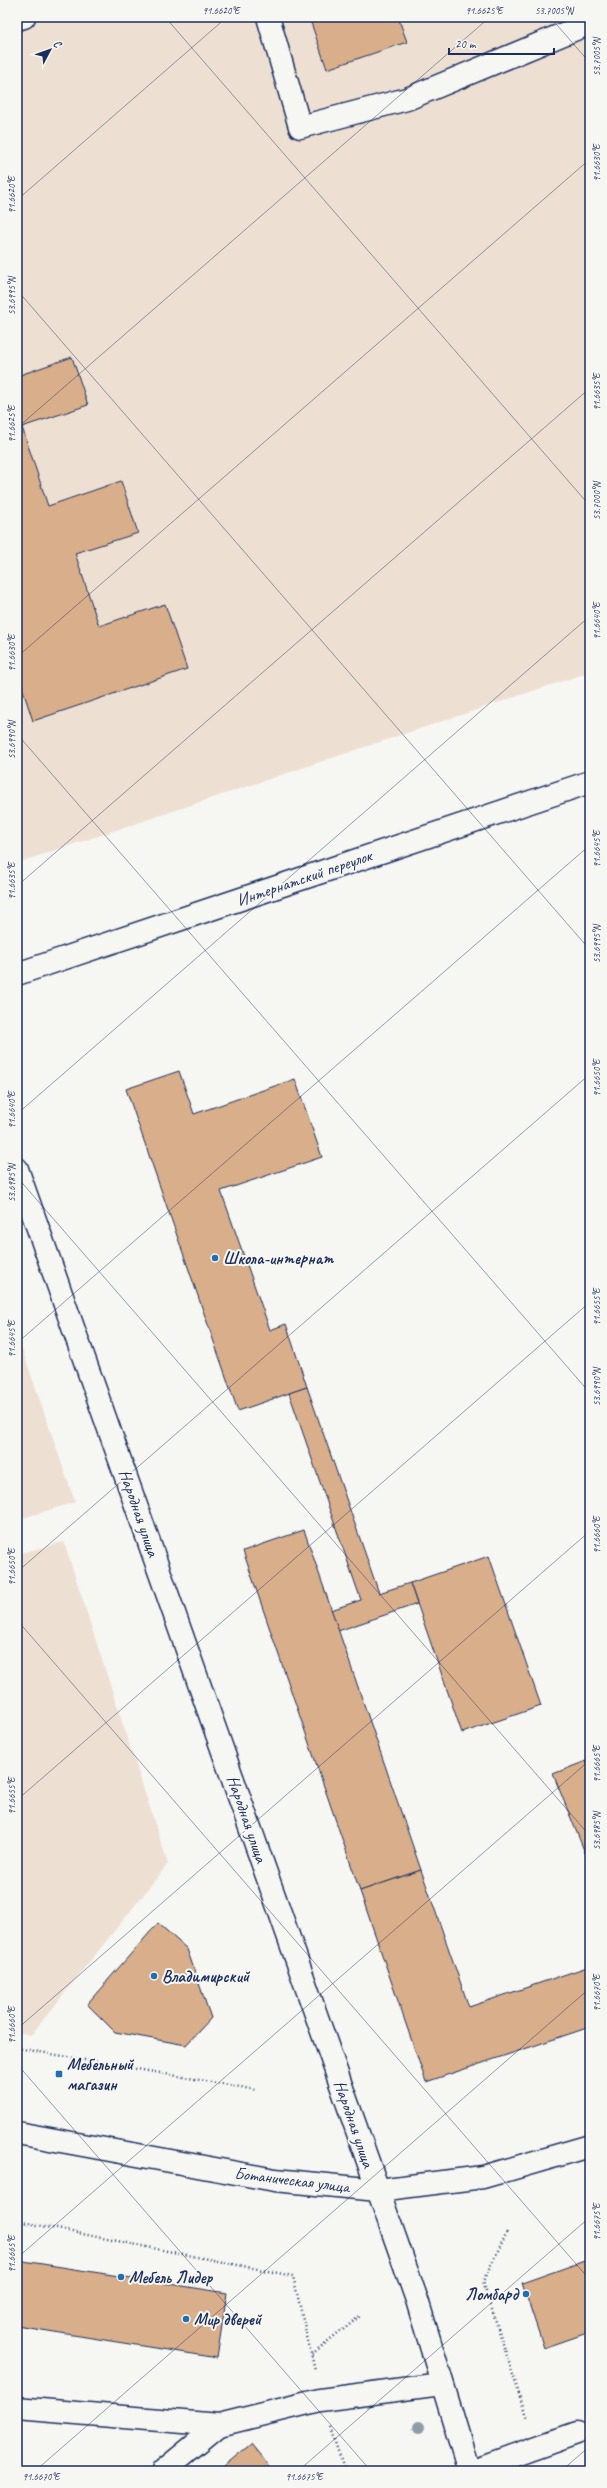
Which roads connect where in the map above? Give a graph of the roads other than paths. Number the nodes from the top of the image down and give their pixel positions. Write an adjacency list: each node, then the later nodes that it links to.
1 (24, 17): 3 (street)
2 (268, 17): 4 (street)
3 (17, 19)
4 (590, 23)
5 (590, 782): 6 (street, Интернатский переулок)
6 (17, 974)
7 (17, 1168): 10 (street, Народная улица)
8 (17, 2133): 10 (street, Ботаническая улица)
9 (590, 2146): 10 (street, Ботаническая улица)
10 (378, 2190): 11 (street, Народная улица)
11 (441, 2384): 13 (street); 16 (street, Народная улица)
12 (17, 2408): 13 (street)
13 (219, 2425): 15 (street)
14 (577, 2433): 16 (street)
15 (163, 2471)
16 (470, 2471)

